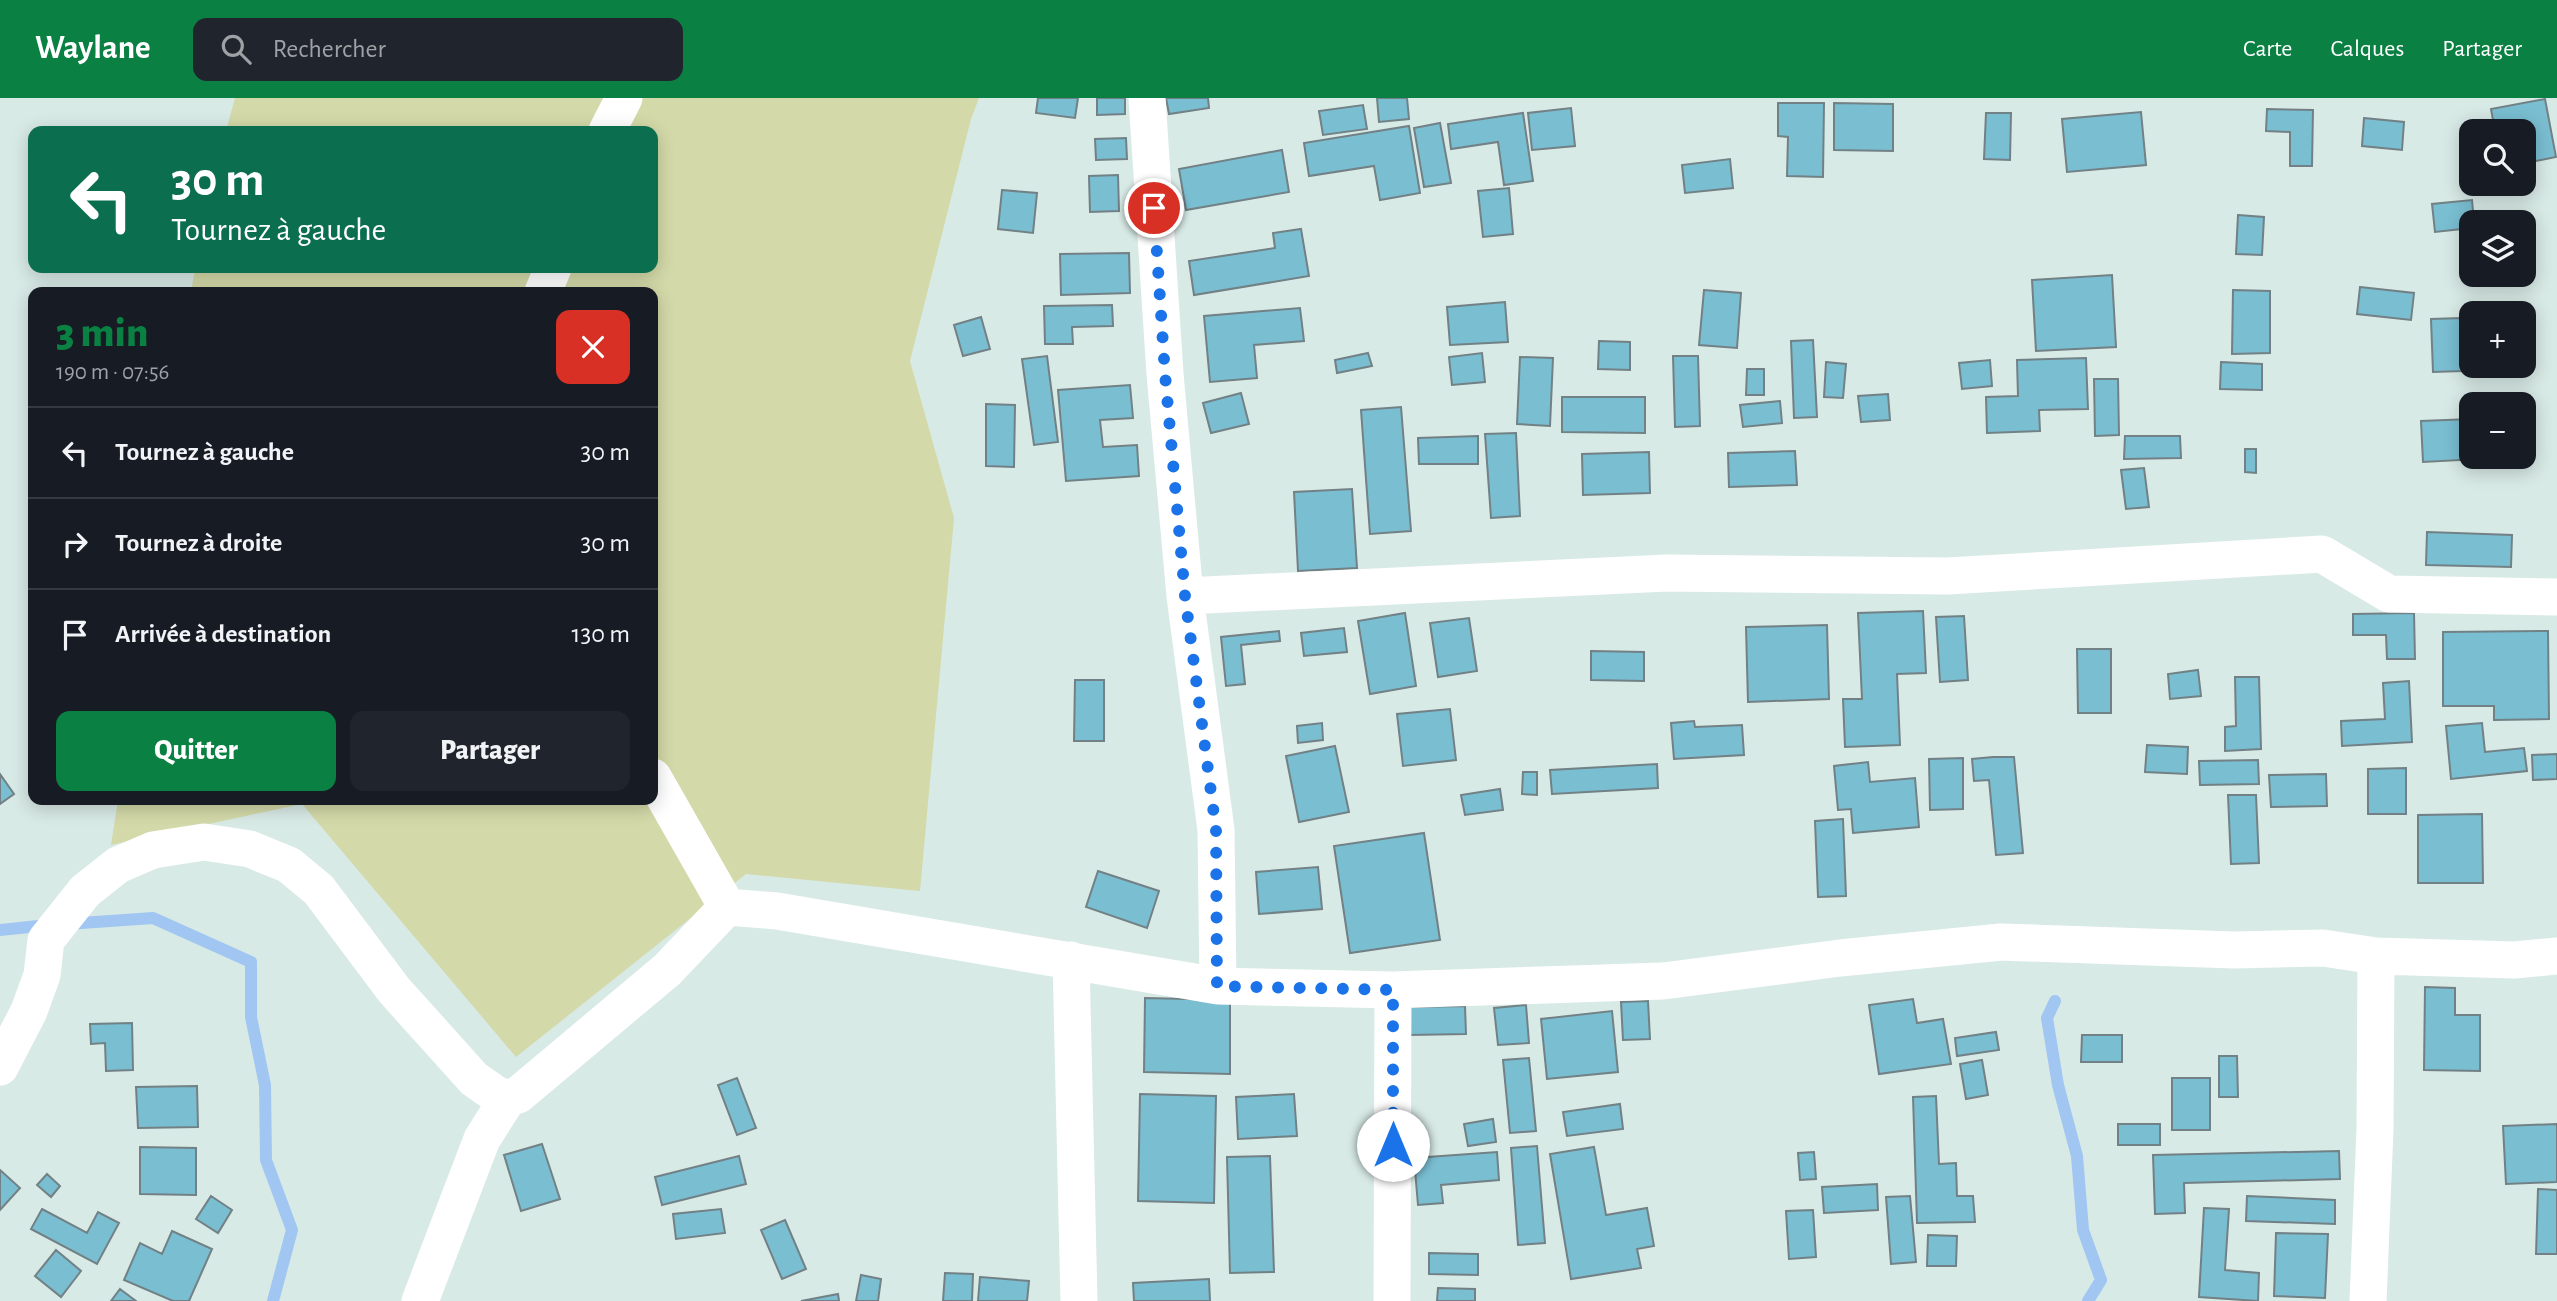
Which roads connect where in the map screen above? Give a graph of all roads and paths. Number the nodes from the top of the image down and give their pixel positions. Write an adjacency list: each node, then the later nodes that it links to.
1 (624, 98): 3 (street)
2 (1147, 98): 4 (street)
3 (610, 126)
4 (1185, 596): 5 (street); 11 (street)
5 (2557, 597)
6 (658, 786): 7 (street)
7 (727, 907): 10 (street); 14 (street)
8 (2557, 956): 9 (street)
9 (2375, 957): 12 (street); 18 (street)
10 (1072, 960): 11 (street); 16 (street)
11 (1217, 986): 12 (street)
12 (1393, 990): 17 (street)
13 (0, 1067): 14 (street)
14 (508, 1098): 15 (street)
15 (420, 1301)
16 (1079, 1301)
17 (1392, 1301)
18 (2368, 1301)

